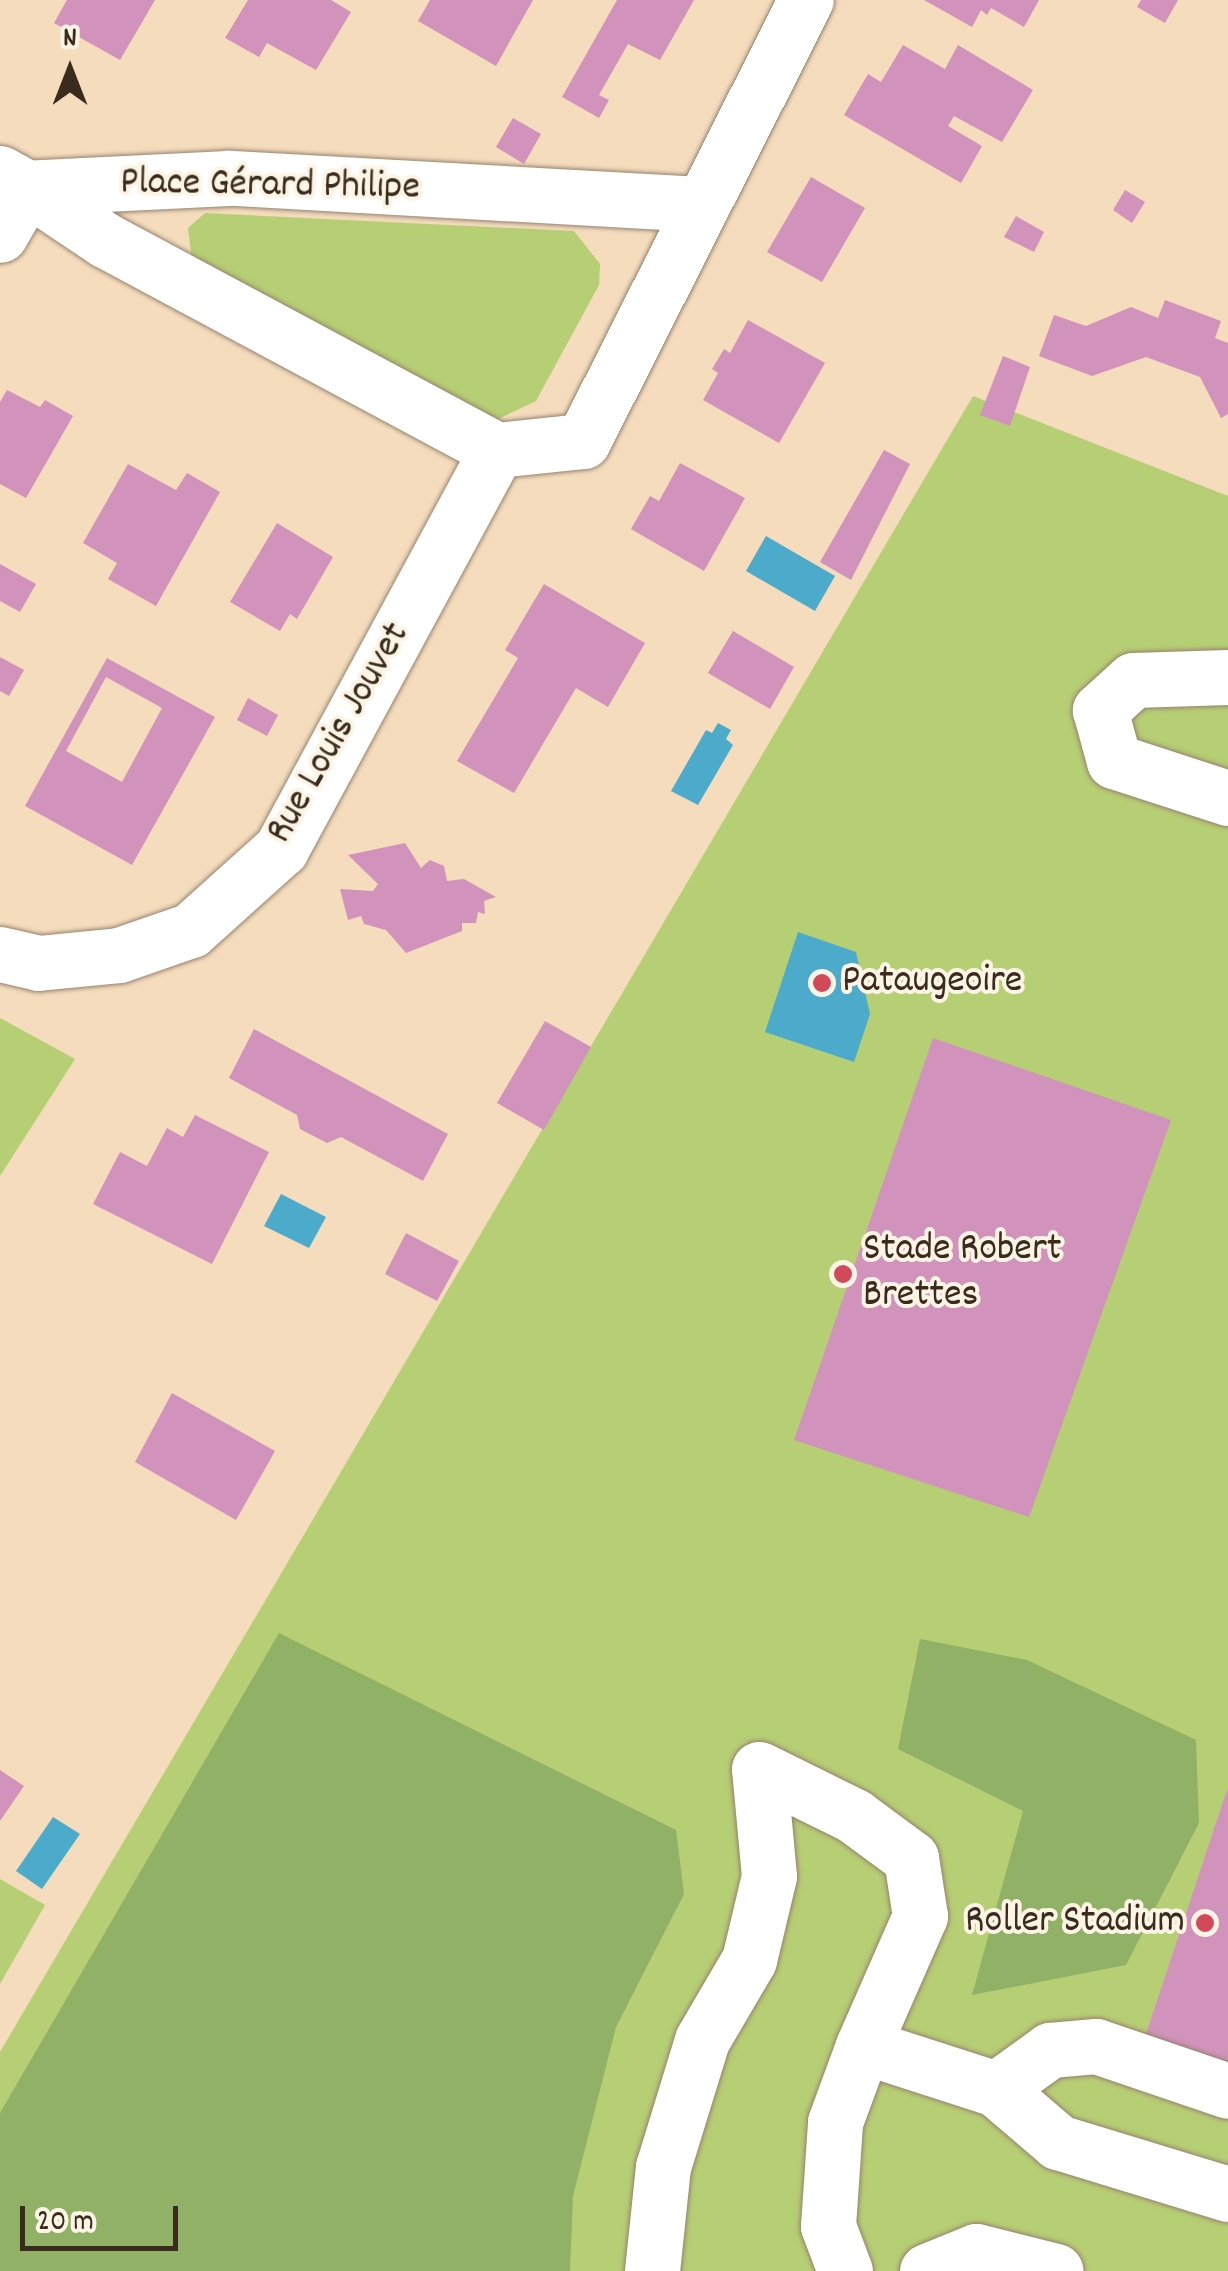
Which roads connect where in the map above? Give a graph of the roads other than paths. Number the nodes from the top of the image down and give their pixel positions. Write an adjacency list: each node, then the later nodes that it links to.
1 (806, 0): 3 (street)
2 (13, 181): 3 (street, Place Gérard Philipe); 4 (street); 5 (street, Place Gérard Philipe)
3 (700, 204): 5 (street)
4 (0, 235)
5 (497, 450): 8 (street, Rue Louis Jouvet)
6 (1228, 677): 7 (street)
7 (1228, 798)
8 (0, 954)
9 (863, 2046): 10 (street); 13 (street); 14 (street)
10 (996, 2090): 11 (street); 12 (street)
11 (1228, 2091)
12 (1228, 2194)
13 (652, 2271)
14 (845, 2271)
15 (927, 2271): 16 (street)
16 (1056, 2271)

